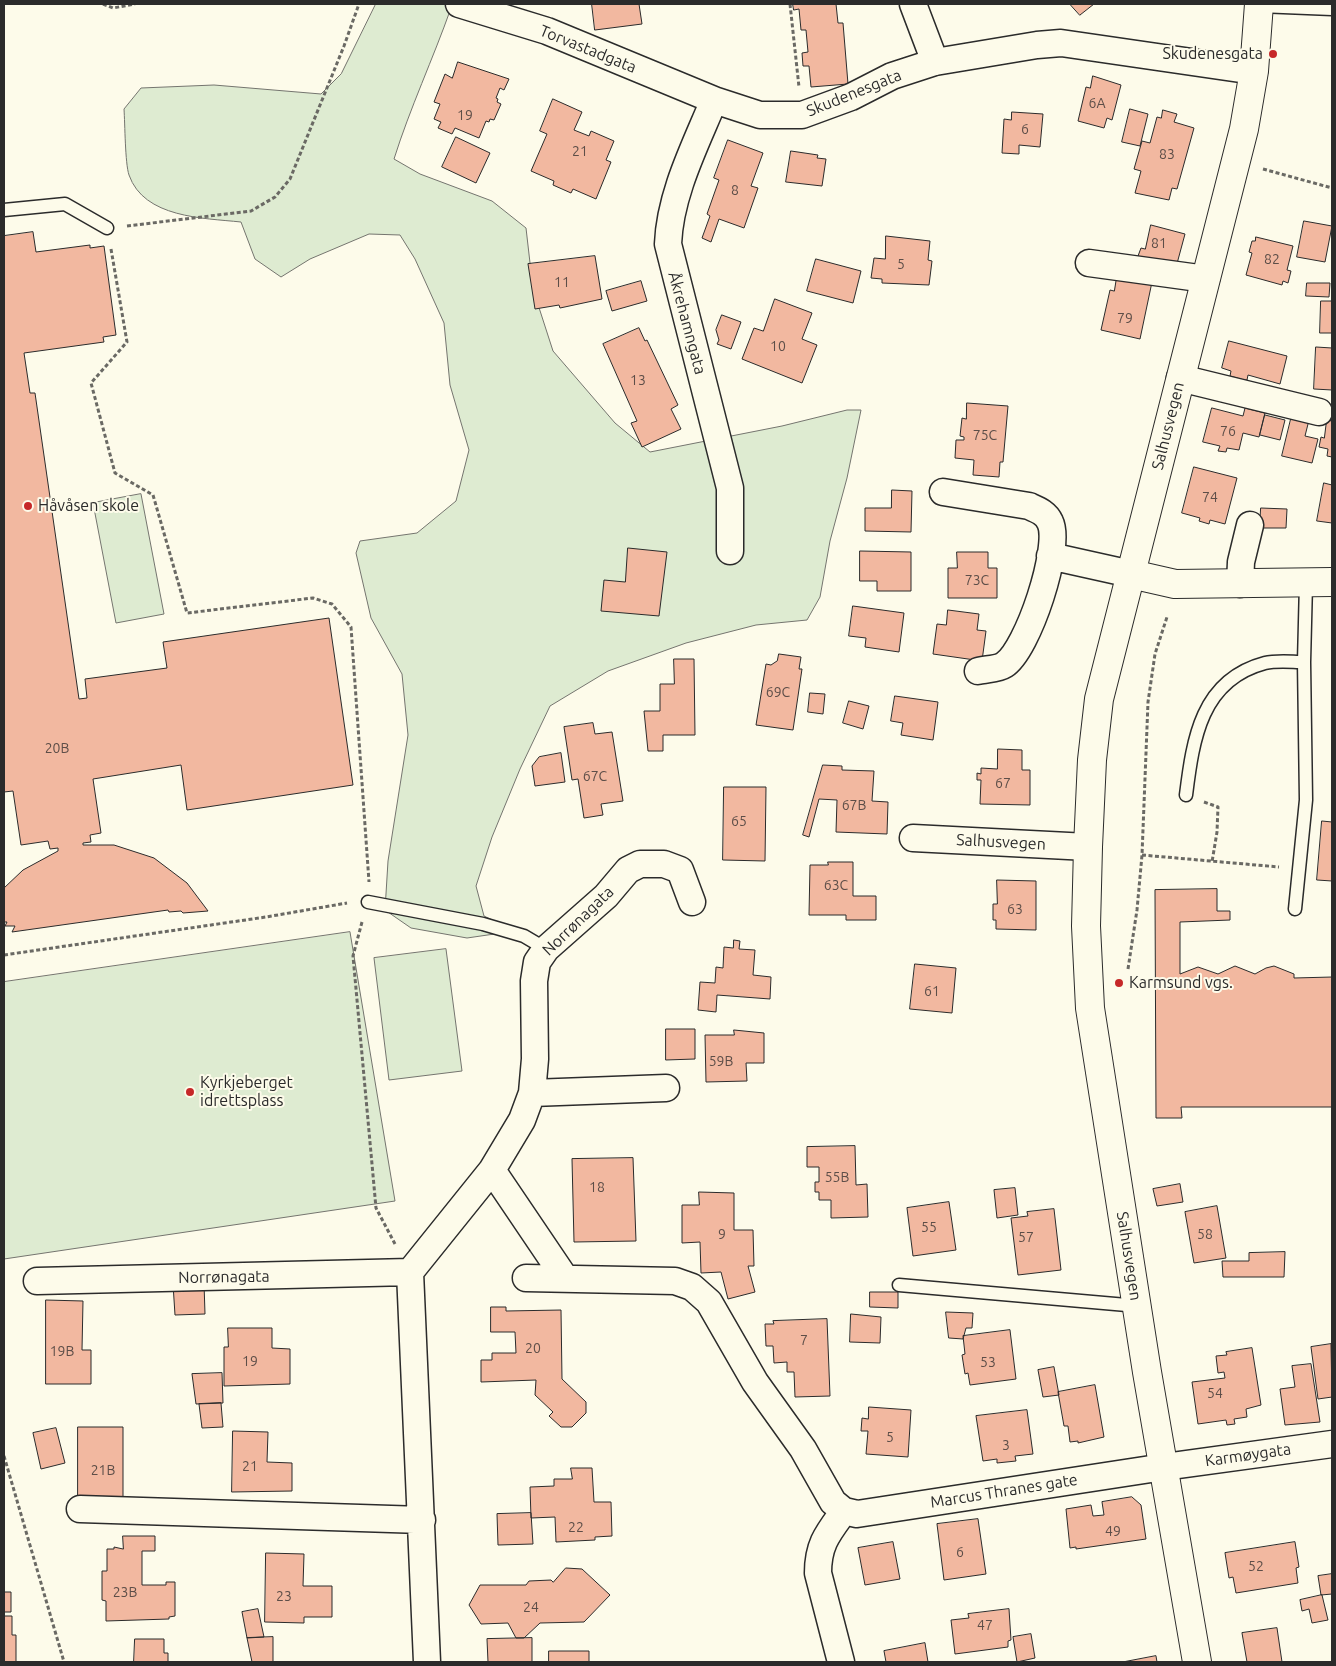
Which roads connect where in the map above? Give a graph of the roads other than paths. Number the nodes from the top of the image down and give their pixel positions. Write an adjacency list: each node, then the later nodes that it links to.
1 (459, 4): 7 (street, Torvastadgata)
2 (913, 4): 5 (street)
3 (1259, 5): 4 (lane); 6 (main road, Salhusvegen)
4 (1332, 9)
5 (935, 62): 6 (street, Skudenesgata); 7 (street, Skudenesgata)
6 (1254, 70): 11 (main road, Salhusvegen)
7 (714, 100): 16 (street, Åkrehamngata)
8 (4, 210): 9 (lane)
9 (108, 228)
10 (1089, 263): 11 (street)
11 (1206, 279): 12 (main road, Salhusvegen)
12 (1180, 378): 13 (street); 18 (main road, Salhusvegen)
13 (1319, 412)
14 (943, 492): 17 (street)
15 (1250, 525): 21 (street)
16 (730, 551)
17 (1050, 556): 18 (street); 23 (street)
18 (1131, 574): 21 (main road); 26 (main road, Salhusvegen)
19 (1332, 582): 20 (main road)
20 (1306, 583): 21 (main road); 22 (lane)
21 (1240, 584)
22 (1304, 662): 24 (lane); 29 (lane)
23 (978, 671)
24 (1186, 794)
25 (913, 838): 26 (street, Salhusvegen)
26 (1088, 847): 39 (main road, Salhusvegen)
27 (368, 902): 30 (lane)
28 (692, 902): 30 (street, Norrønagata)
29 (1295, 909)
30 (546, 949): 32 (street, Norrønagata)
31 (666, 1088): 32 (street)
32 (532, 1093): 33 (street, Norrønagata)
33 (492, 1170): 34 (street, Norrønagata); 36 (street)
34 (410, 1272): 37 (street, Norrønagata); 44 (street)
35 (526, 1278): 36 (street)
36 (565, 1278): 43 (street)
37 (37, 1281)
38 (899, 1285): 39 (lane)
39 (1138, 1306): 41 (main road, Salhusvegen)
40 (1332, 1444): 41 (street, Karmøygata)
41 (1164, 1466): 43 (street, Marcus Thranes gate); 47 (main road, Salhusvegen)
42 (80, 1509): 44 (street)
43 (844, 1511): 46 (street)
44 (422, 1520): 45 (street)
45 (427, 1662)
46 (842, 1662)
47 (1197, 1662)

